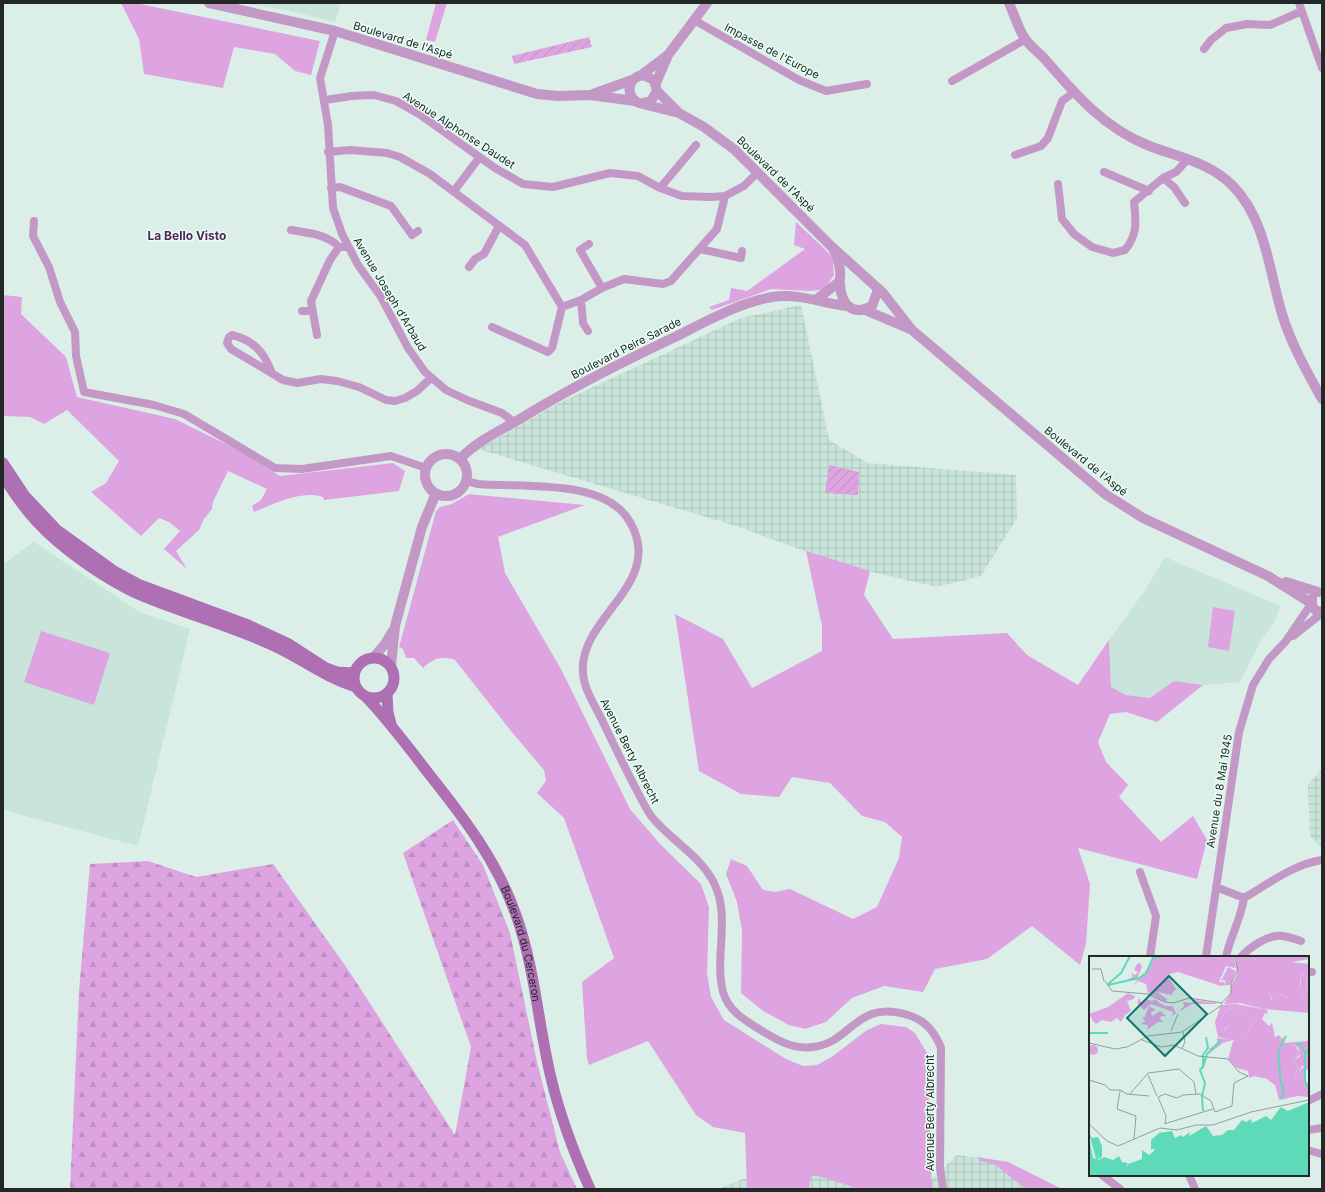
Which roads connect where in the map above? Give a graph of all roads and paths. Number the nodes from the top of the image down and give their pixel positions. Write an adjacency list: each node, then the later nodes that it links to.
1 (209, 3): 6 (street, Boulevard de l'Aspé)
2 (707, 3): 5 (street)
3 (1009, 3): 7 (street)
4 (1301, 7): 8 (street); 10 (street)
5 (694, 20): 9 (street); 13 (street, Impasse de l'Europe)
6 (335, 31): 16 (street, Boulevard de l'Aspé); 17 (street, Avenue Joseph d'Arbaud)
7 (1026, 39): 12 (street); 15 (street)
8 (1204, 50)
9 (668, 54): 11 (street, Boulevard de l'Aspé); 14 (street)
10 (1322, 68)
11 (636, 78): 14 (street); 16 (street, Boulevard de l'Aspé); 18 (street)
12 (952, 81)
13 (867, 84)
14 (656, 87): 18 (street); 19 (street, Boulevard de l'Aspé)
15 (1073, 92): 22 (street); 24 (street)
16 (590, 95): 18 (street, Boulevard de l'Aspé)
17 (325, 100): 21 (street, Avenue Joseph d'Arbaud); 23 (street, Avenue Alphonse Daudet)
18 (639, 102): 19 (street, Boulevard de l'Aspé)
19 (679, 114): 25 (street, Boulevard de l'Aspé)
20 (696, 145): 30 (street)
21 (328, 152): 29 (street, Avenue Joseph d'Arbaud); 31 (street)
22 (1015, 155)
23 (480, 158): 30 (street, Avenue Alphonse Daudet); 31 (street)
24 (1188, 159): 27 (street); 63 (street)
25 (758, 172): 33 (street, Avenue Alphonse Daudet); 40 (street, Boulevard de l'Aspé)
26 (1104, 172): 32 (street)
27 (1163, 178): 32 (street); 34 (street)
28 (1058, 184): 32 (street)
29 (331, 188): 38 (street); 42 (street, Avenue Joseph d'Arbaud)
30 (660, 188): 33 (street, Avenue Alphonse Daudet)
31 (454, 190): 36 (street)
32 (1149, 191)
33 (725, 196): 43 (street)
34 (1186, 203)
35 (34, 221): 67 (street)
36 (499, 226): 45 (street); 53 (street)
37 (291, 230): 41 (street)
38 (418, 231)
39 (589, 244): 48 (street)
40 (832, 246): 46 (street, Boulevard de l'Aspé); 47 (street, Boulevard de l'Aspé)
41 (339, 247): 42 (street); 56 (street)
42 (347, 247): 62 (street, Avenue Joseph d'Arbaud)
43 (700, 249): 44 (street); 48 (street)
44 (742, 250)
45 (469, 267)
46 (861, 273): 47 (street); 49 (street)
47 (840, 281): 50 (street); 52 (street)
48 (602, 288): 51 (street)
49 (878, 290): 54 (street); 58 (street, Boulevard de l'Aspé)
50 (816, 299): 52 (street, Boulevard Peire Sarade); 64 (street, Boulevard Peire Sarade)
51 (581, 300): 53 (street); 59 (street)
52 (847, 306): 54 (street)
53 (562, 307): 57 (street)
54 (865, 310): 58 (street, Boulevard de l'Aspé)
55 (302, 311): 56 (street)
56 (313, 311): 60 (street)
57 (492, 327)
58 (912, 330): 71 (street, Boulevard de l'Aspé)
59 (588, 331)
60 (317, 335)
61 (271, 372): 61 (street); 62 (street)
62 (431, 378): 64 (street, Avenue Joseph d'Arbaud)
63 (1322, 399)
64 (514, 422): 65 (street, Boulevard Peire Sarade)
65 (460, 459): 67 (street); 69 (street)
66 (3, 463): 79 (main road)
67 (426, 468): 70 (street)
68 (3, 476): 80 (main road)
69 (466, 481): 70 (street); 102 (street, Avenue Berty Albrecht)
70 (436, 493): 75 (street)
71 (1268, 576): 72 (street, Boulevard de l'Aspé); 73 (street, Boulevard de l'Aspé)
72 (1320, 592): 73 (street)
73 (1311, 603): 74 (street, Boulevard de l'Aspé); 76 (street, Avenue du 8 Mai 1945)
74 (1322, 613): 76 (street, Avenue du 8 Mai 1945)
75 (395, 626): 77 (street); 78 (street)
76 (1286, 641): 86 (street, Avenue du 8 Mai 1945)
77 (374, 657): 78 (main road); 79 (main road)
78 (391, 666): 81 (main road)
79 (354, 673): 80 (main road)
80 (356, 688): 82 (main road)
81 (387, 694): 82 (main road); 83 (main road, Boulevard du Cerceron)
82 (366, 697): 83 (main road, Boulevard du Cerceron)
83 (392, 727): 101 (main road, Boulevard du Cerceron)
84 (1322, 860): 87 (street)
85 (1140, 872): 89 (street)
86 (1216, 887): 87 (street); 90 (street, Avenue du 8 Mai 1945)
87 (1244, 898): 91 (street)
88 (1301, 941): 92 (street)
89 (1150, 956)
90 (1206, 956)
91 (1226, 956)
92 (1242, 956)
93 (1322, 1094): 94 (street)
94 (1309, 1100)
95 (1322, 1128): 96 (street)
96 (1309, 1130)
97 (1309, 1150): 98 (street)
98 (1321, 1154)
99 (1103, 1176): 103 (street)
100 (1189, 1176): 104 (street)
101 (590, 1189)
102 (943, 1189)
103 (1120, 1189)
104 (1195, 1189)

